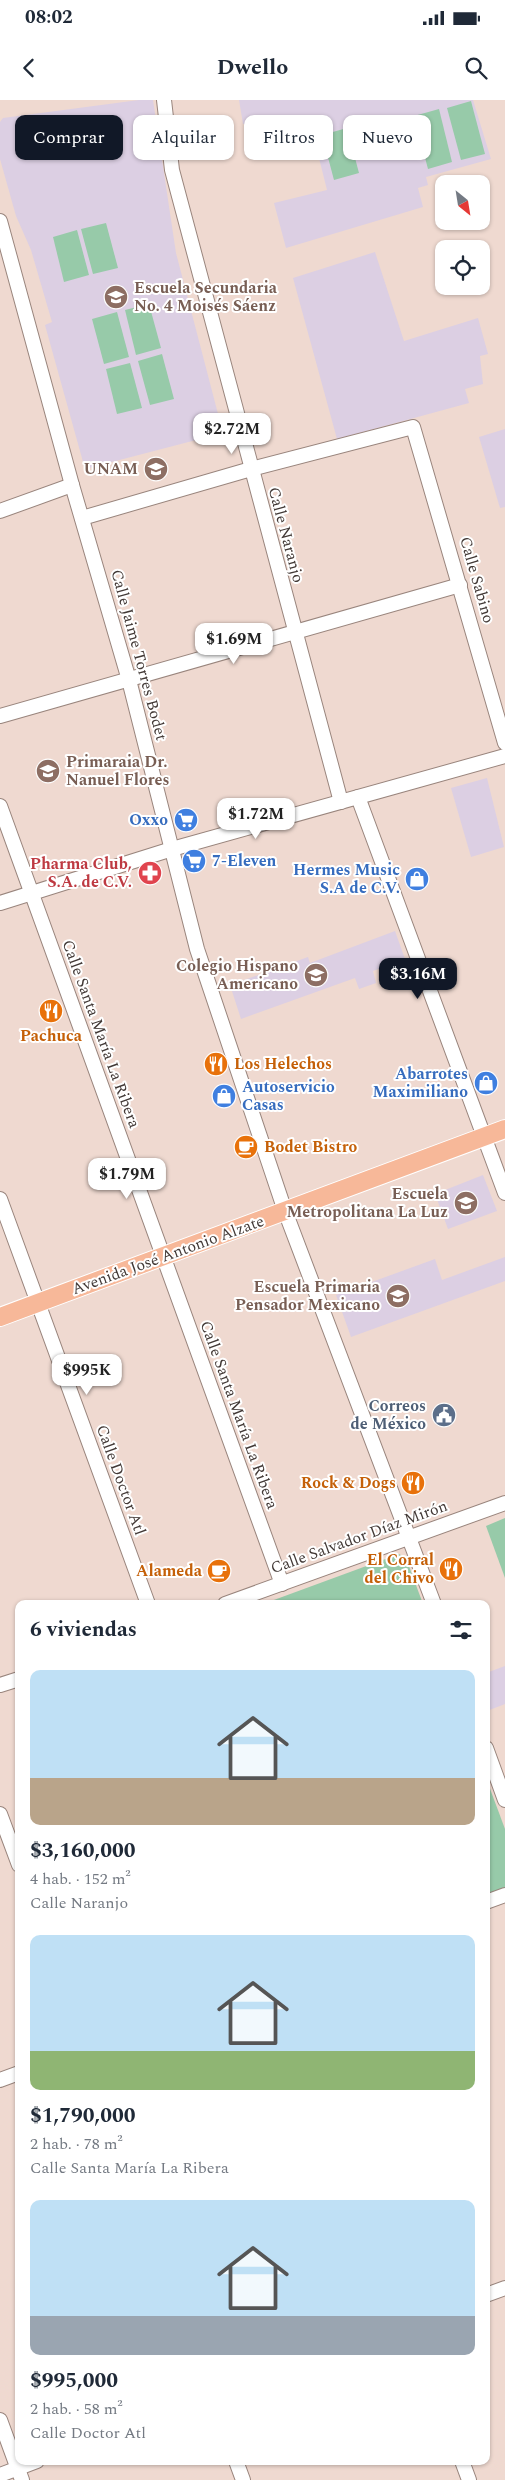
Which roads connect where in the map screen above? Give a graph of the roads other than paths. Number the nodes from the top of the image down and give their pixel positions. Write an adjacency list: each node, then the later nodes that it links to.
1 (164, 100): 3 (street, Calle Naranjo)
2 (0, 222): 4 (street, Calle Jaime Torres Bodet)
3 (251, 469): 6 (street); 7 (street, Calle Sabino); 8 (street, Calle Naranjo)
4 (72, 485): 5 (street); 6 (street, Calle Jaime Torres Bodet)
5 (0, 512)
6 (82, 518): 9 (street, Calle Jaime Torres Bodet)
7 (460, 585): 8 (street); 11 (street, Calle Sabino)
8 (294, 632): 9 (street); 14 (street, Calle Naranjo)
9 (130, 680): 10 (street); 16 (street, Calle Jaime Torres Bodet)
10 (0, 716)
11 (505, 743)
12 (505, 756): 13 (street)
13 (358, 797): 14 (street); 20 (street)
14 (341, 802): 16 (street)
15 (0, 806): 17 (street, Calle Santa María La Ribera)
16 (172, 849): 17 (street); 23 (street, Calle Jaime Torres Bodet)
17 (31, 891): 18 (street); 24 (street, Calle Santa María La Ribera)
18 (0, 903)
19 (505, 1129): 20 (main road, Avenida José Antonio Alzate)
20 (485, 1137): 21 (street); 23 (main road, Avenida José Antonio Alzate)
21 (505, 1193)
22 (0, 1199): 25 (street, Calle Doctor Atl)
23 (285, 1211): 24 (main road, Avenida José Antonio Alzate); 28 (street, Calle Jaime Torres Bodet)
24 (162, 1257): 25 (main road, Avenida José Antonio Alzate); 29 (street, Calle Santa María La Ribera)
25 (38, 1303): 26 (main road, Avenida José Antonio Alzate); 30 (street, Calle Doctor Atl)
26 (0, 1317)
27 (505, 1503): 28 (street, Calle Salvador Díaz Mirón)
28 (410, 1537): 29 (street, Calle Salvador Díaz Mirón); 32 (street, Calle Jaime Torres Bodet)
29 (282, 1584): 31 (street, Calle Salvador Díaz Mirón)
30 (147, 1600)
31 (236, 1600)
32 (433, 1600)
33 (15, 1680): 34 (street)
34 (0, 1686)
35 (490, 1759): 36 (street)
36 (505, 1800)
37 (0, 1814): 38 (street)
38 (15, 1854)
39 (505, 1895): 40 (street)
40 (490, 1901)
41 (15, 2074): 42 (street)
42 (0, 2080)
43 (505, 2288): 44 (street)
44 (490, 2294)
45 (0, 2420): 46 (street)
46 (15, 2460)
47 (32, 2465): 50 (street)
48 (237, 2465): 52 (street)
49 (463, 2465): 53 (street)
50 (20, 2474): 51 (street)
51 (0, 2475)
52 (243, 2480)
53 (468, 2480)

